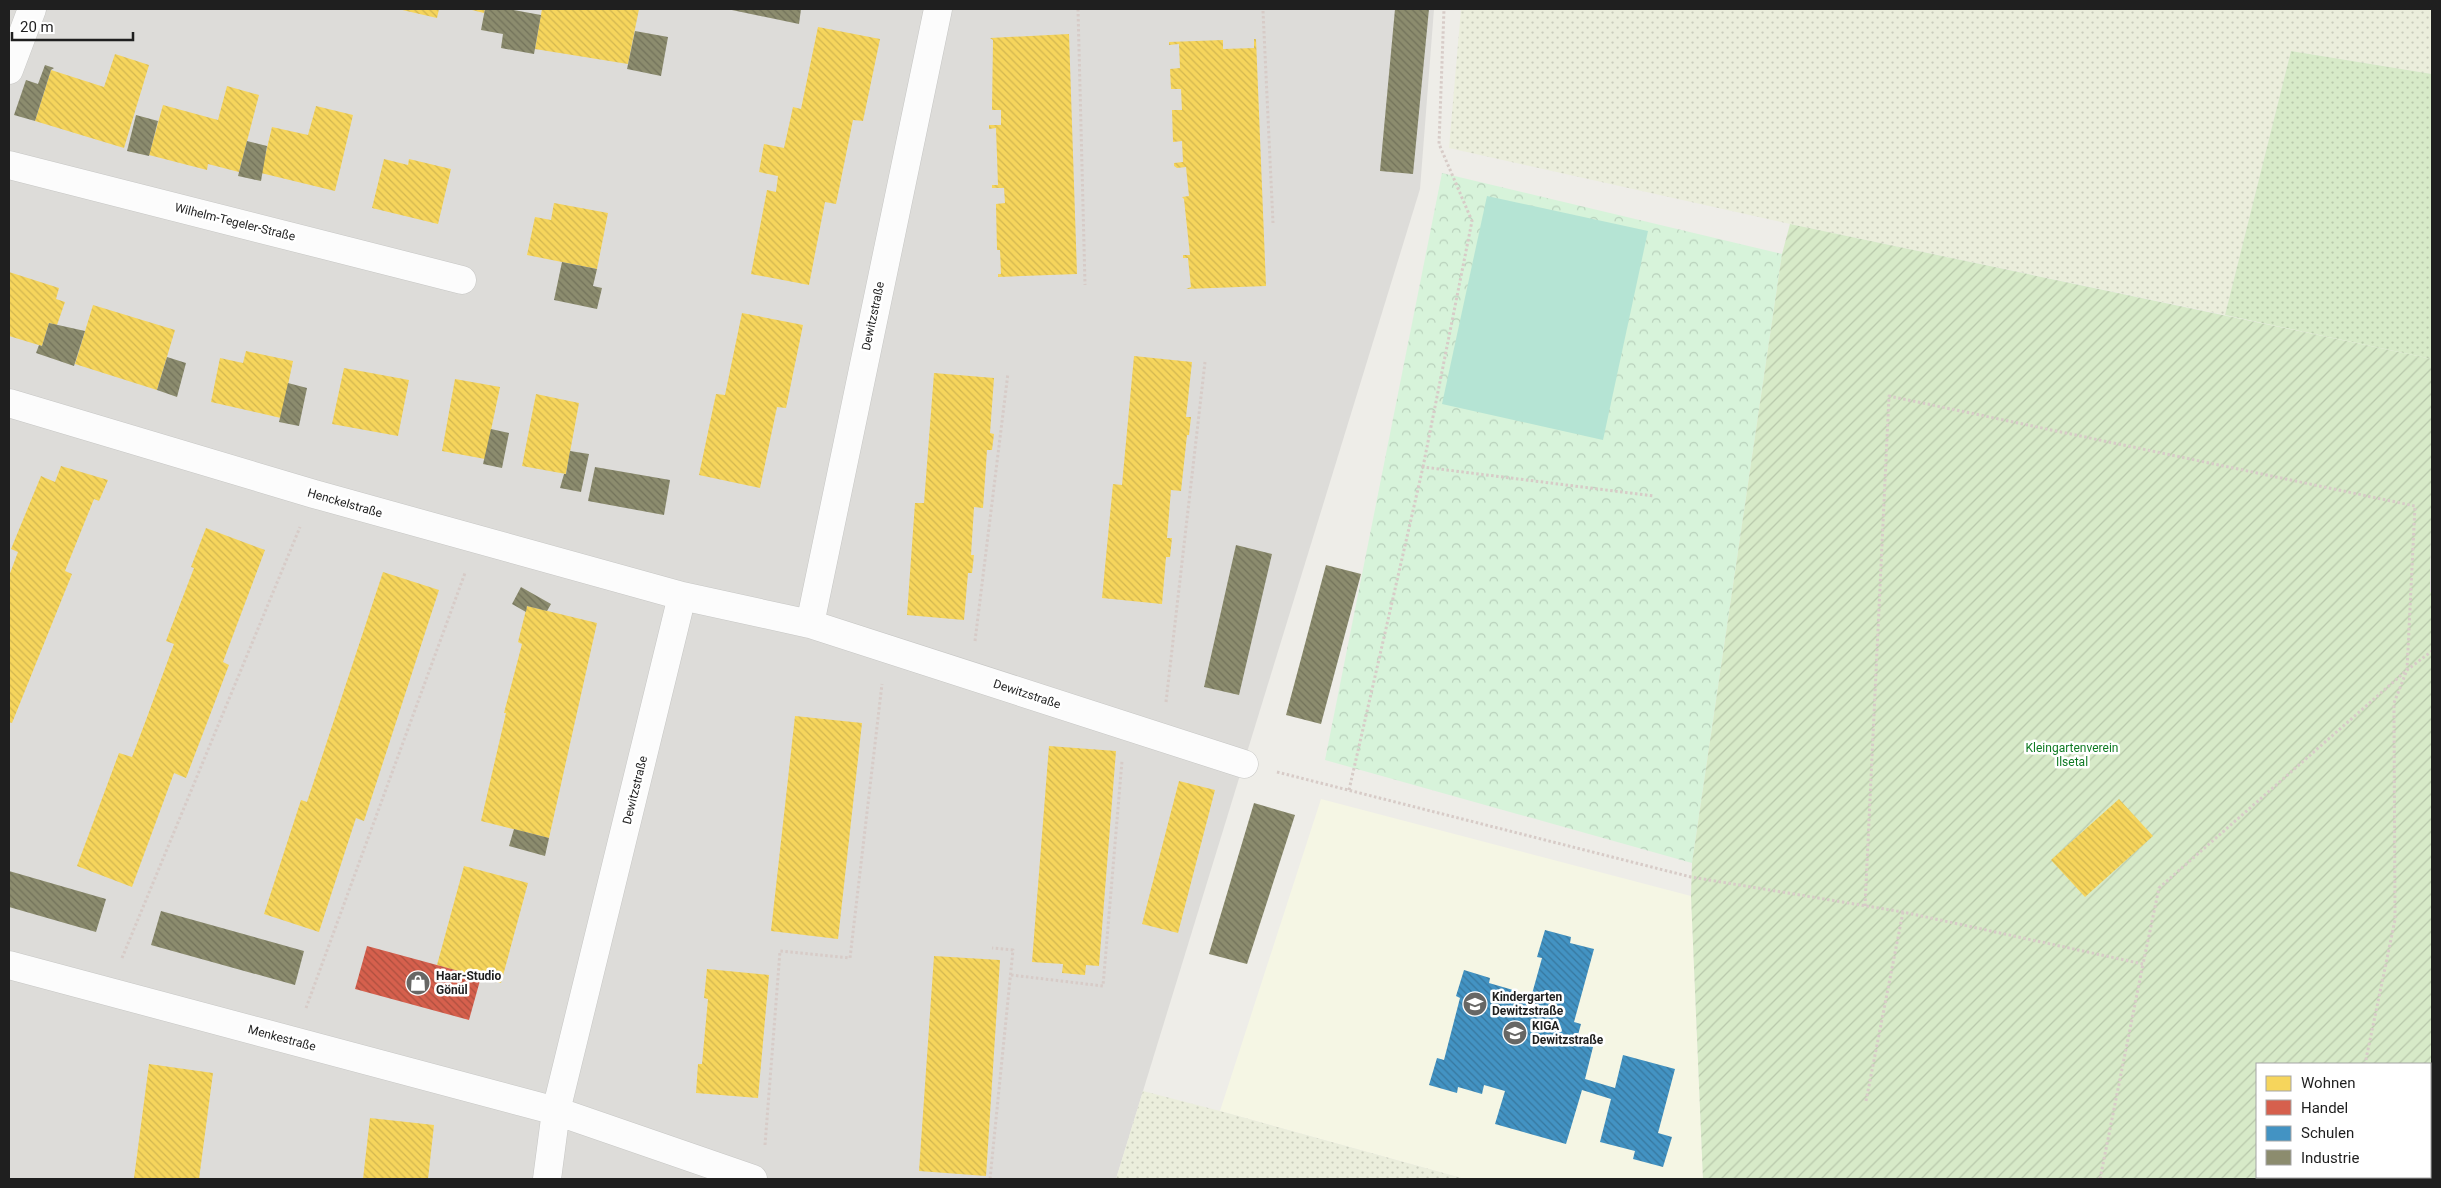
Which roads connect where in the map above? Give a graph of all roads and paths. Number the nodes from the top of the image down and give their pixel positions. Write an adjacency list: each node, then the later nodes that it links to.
1 (32, 9): 6 (street)
2 (938, 9): 19 (street, Dewitzstraße)
3 (1078, 9): 10 (path)
4 (1444, 9): 14 (path)
5 (1263, 11): 8 (path)
6 (9, 70)
7 (9, 165): 9 (street, Wilhelm-Tegeler-Straße)
8 (1273, 223)
9 (462, 280)
10 (1085, 285)
11 (1205, 362): 25 (path)
12 (1008, 373): 23 (path)
13 (9, 403): 15 (street, Henckelstraße)
14 (1423, 467): 16 (path); 27 (path)
15 (314, 494): 17 (street, Henckelstraße); 34 (path)
16 (1654, 496)
17 (478, 539): 18 (street, Henckelstraße); 35 (path)
18 (682, 596): 19 (street, Dewitzstraße); 38 (street, Dewitzstraße)
19 (810, 624): 20 (street, Dewitzstraße)
20 (887, 649): 23 (street, Dewitzstraße); 39 (path)
21 (2432, 651): 22 (path)
22 (2407, 670): 28 (path); 31 (path); 36 (path)
23 (971, 676): 24 (street, Dewitzstraße)
24 (1125, 726): 25 (street, Dewitzstraße); 33 (path)
25 (1162, 738): 26 (street, Dewitzstraße)
26 (1244, 764): 27 (path)
27 (1349, 790): 28 (path)
28 (1865, 906): 29 (path)
29 (1903, 912): 31 (path); 37 (path)
30 (992, 948): 33 (path)
31 (2143, 964): 43 (path)
32 (9, 966): 34 (street, Menkestraße)
33 (1011, 975): 42 (path)
34 (108, 992): 35 (street, Menkestraße)
35 (294, 1041): 38 (street, Menkestraße)
36 (2365, 1063)
37 (1866, 1101)
38 (556, 1111): 40 (street, Dewitzstraße); 41 (street)
39 (765, 1150)
40 (547, 1179)
41 (753, 1179)
42 (990, 1179)
43 (2100, 1179)

